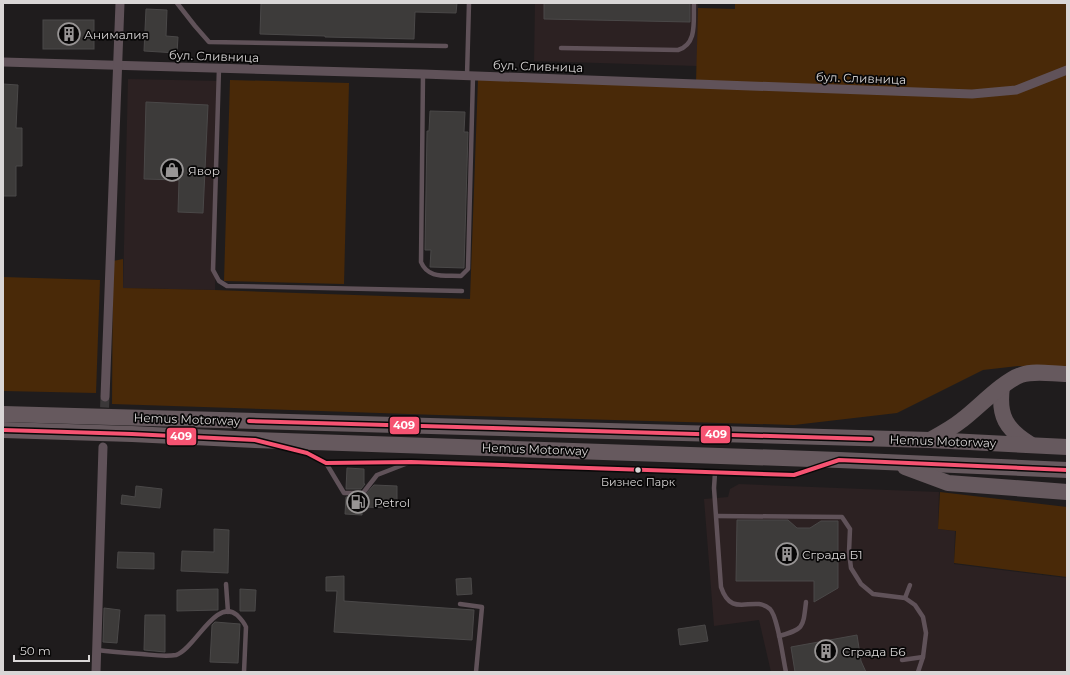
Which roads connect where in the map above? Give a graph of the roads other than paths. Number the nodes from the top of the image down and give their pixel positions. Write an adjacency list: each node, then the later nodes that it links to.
1 (120, 3): 8 (street)
2 (177, 3): 5 (lane)
3 (469, 3): 12 (lane)
4 (694, 3): 6 (lane)
5 (446, 46)
6 (561, 48)
7 (3, 62): 8 (street, бул. Сливница)
8 (118, 65): 9 (street, бул. Сливница); 16 (street)
9 (219, 68): 11 (street, бул. Сливница); 13 (lane)
10 (1067, 70): 12 (street, бул. Сливница)
11 (423, 74): 12 (street, бул. Сливница); 12 (lane)
12 (470, 76)
13 (462, 291)
14 (1067, 374): 15 (highway)
15 (1002, 387): 20 (highway); 21 (highway)
16 (105, 397)
17 (3, 414): 20 (highway, Hemus Motorway)
18 (3, 430): 19 (highway, Hemus Motorway)
19 (255, 440): 24 (highway, Hemus Motorway); 27 (lane)
20 (930, 440): 21 (highway, Hemus Motorway)
21 (1030, 444): 23 (highway, Hemus Motorway)
22 (103, 447): 39 (street)
23 (1067, 447)
24 (839, 460): 26 (highway, Hemus Motorway); 29 (lane)
25 (411, 462): 27 (lane); 27 (lane); 29 (lane)
26 (890, 462): 28 (highway, Hemus Motorway); 30 (highway)
27 (326, 463)
28 (1067, 470)
29 (715, 473): 31 (lane)
30 (1067, 492)
31 (717, 516): 34 (lane); 38 (lane)
32 (226, 584): 37 (lane)
33 (910, 585): 34 (lane)
34 (905, 598): 40 (lane)
35 (806, 602): 38 (lane)
36 (460, 604): 44 (lane)
37 (228, 612): 39 (lane); 43 (lane)
38 (779, 636): 45 (lane)
39 (96, 650): 42 (street)
40 (923, 657): 41 (lane); 46 (lane)
41 (902, 660)
42 (96, 672)
43 (244, 672)
44 (476, 672)
45 (786, 672)
46 (918, 672)

